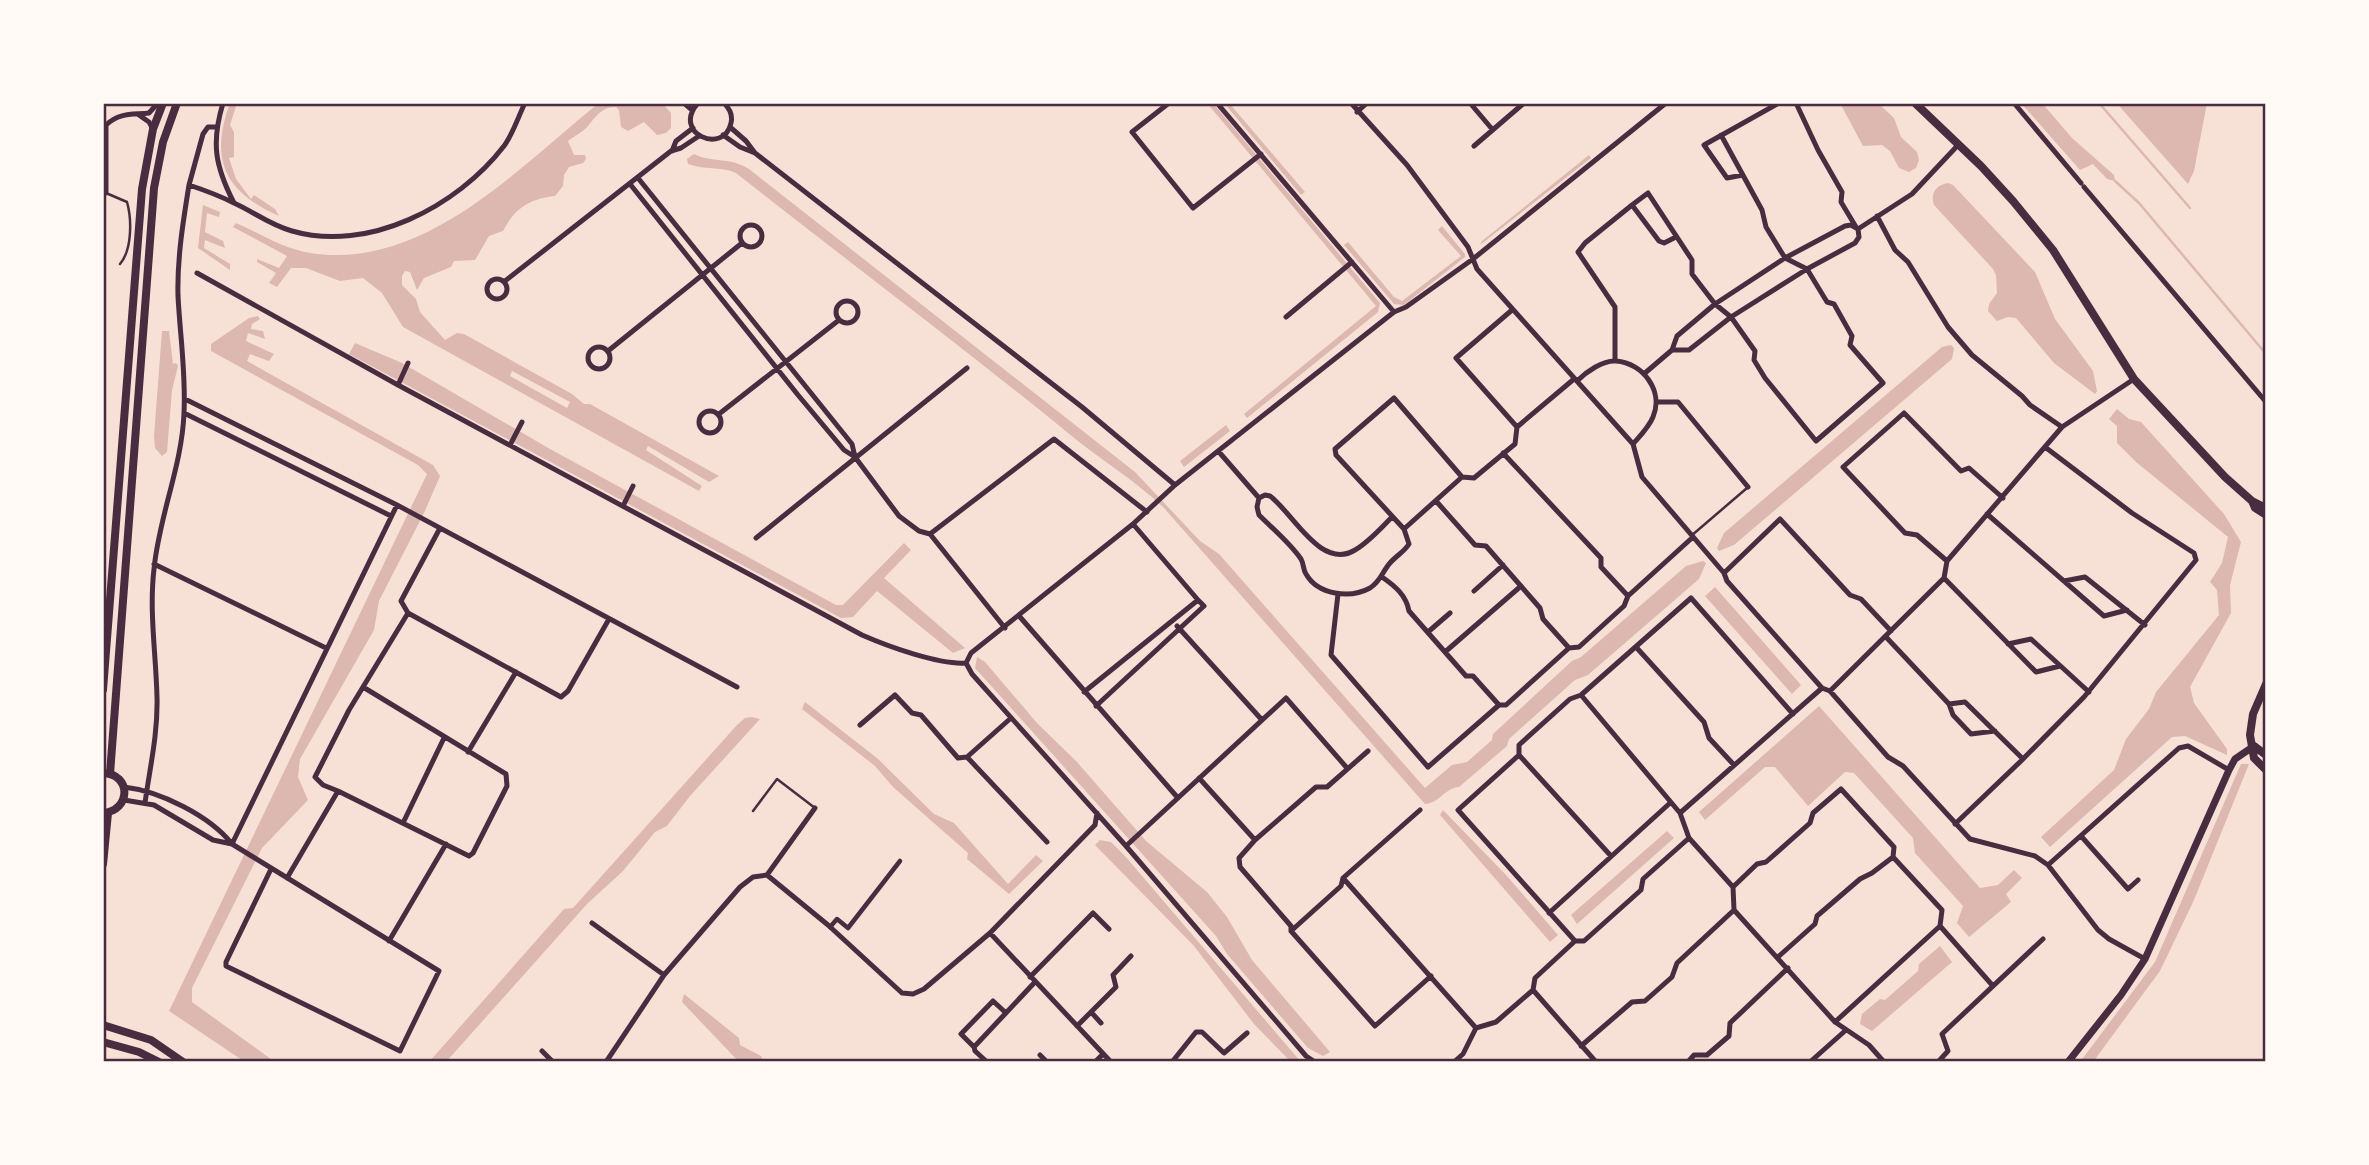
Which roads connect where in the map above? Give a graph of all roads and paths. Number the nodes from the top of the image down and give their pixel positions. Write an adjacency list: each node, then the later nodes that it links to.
1 (161, 103): 23 (street); 27 (main road)
2 (177, 103): 171 (main road)
3 (223, 103): 24 (street)
4 (525, 103): 42 (street)
5 (684, 103): 20 (street)
6 (698, 103): 20 (street)
7 (724, 103): 21 (street)
8 (1169, 103): 36 (street)
9 (1217, 103): 36 (street)
10 (1351, 103): 22 (street)
11 (1367, 103): 22 (street)
12 (1470, 103): 28 (street)
13 (1524, 103): 28 (street)
14 (1666, 103): 49 (street)
15 (1779, 103): 30 (street)
16 (1796, 103): 45 (street)
17 (1915, 103): 32 (main road)
18 (2014, 103): 76 (street)
19 (736, 104): 21 (street)
20 (692, 110): 26 (street)
21 (730, 110): 25 (street)
22 (1357, 112): 49 (street)
23 (136, 113): 27 (street); 41 (street)
24 (216, 127): 40 (street); 42 (street)
25 (730, 127): 29 (street); 35 (street)
26 (692, 128): 31 (street); 34 (street)
27 (153, 129): 146 (main road)
28 (1492, 130): 33 (street)
29 (723, 135): 31 (street); 35 (street)
30 (1721, 135): 37 (street); 37 (street)
31 (699, 136): 34 (street)
32 (1959, 144): 44 (street); 71 (main road)
33 (1474, 146)
34 (671, 151): 38 (street)
35 (755, 153): 89 (street)
36 (1260, 155): 50 (street)
37 (1743, 175): 48 (street)
38 (638, 178): 39 (street); 52 (street)
39 (629, 184): 55 (street); 56 (street)
40 (190, 185): 42 (street); 74 (street)
41 (106, 193): 51 (lane)
42 (234, 203)
43 (1632, 205): 46 (street); 46 (street); 66 (street)
44 (1877, 216): 45 (street); 81 (street)
45 (1858, 229): 48 (street); 53 (street)
46 (1676, 237): 57 (street)
47 (742, 243): 47 (street); 52 (street)
48 (1785, 258): 53 (street); 57 (street)
49 (1473, 259): 58 (street); 59 (street)
50 (1352, 262): 59 (street); 60 (street)
51 (120, 264)
52 (712, 269): 55 (street); 65 (street)
53 (1807, 269): 61 (street); 61 (street)
54 (197, 273): 73 (street)
55 (703, 275): 64 (street); 68 (street)
56 (505, 281)
57 (1715, 304): 61 (street); 63 (street)
58 (1513, 310): 72 (street); 80 (street)
59 (1394, 312): 85 (street)
60 (1286, 317)
61 (1731, 317): 63 (street)
62 (839, 320): 62 (street); 65 (street)
63 (1672, 350): 70 (street)
64 (608, 351): 64 (street)
65 (785, 361): 68 (street); 87 (street)
66 (1615, 361): 70 (street); 72 (street)
67 (407, 364): 73 (street)
68 (777, 368): 78 (street); 87 (street)
69 (967, 368): 87 (street)
70 (1645, 373): 75 (street)
71 (2134, 379): 81 (street); 95 (main road)
72 (1576, 380): 80 (street); 83 (street)
73 (398, 383): 82 (street)
74 (185, 399): 77 (street); 96 (street)
75 (1657, 402): 83 (street); 91 (street)
76 (2266, 402)
77 (184, 413): 102 (street); 111 (street)
78 (719, 414): 78 (street)
79 (522, 422): 82 (street)
80 (1517, 427): 86 (street)
81 (2062, 427): 84 (street)
82 (511, 443): 97 (street)
83 (1633, 444): 108 (street)
84 (2045, 447): 93 (street); 128 (street)
85 (1219, 452): 89 (street); 92 (street)
86 (1503, 453): 88 (street); 120 (street)
87 (855, 457): 107 (street); 109 (street)
88 (1462, 477): 94 (street); 103 (street)
89 (1175, 485): 99 (street)
90 (633, 486): 97 (street)
91 (1748, 487): 108 (lane)
92 (1259, 498): 103 (street); 119 (street)
93 (2003, 498): 100 (street); 110 (street)
94 (1436, 501): 106 (street); 112 (street)
95 (2252, 501): 98 (main road); 101 (main road)
96 (397, 505): 102 (street); 105 (street)
97 (624, 505): 139 (street)
98 (2266, 508)
99 (1147, 512): 104 (street); 107 (street)
100 (1987, 514): 110 (street); 116 (street)
101 (2266, 515)
102 (391, 516): 136 (street)
103 (1392, 517): 106 (street)
104 (1133, 524): 121 (street); 125 (street)
105 (440, 528): 123 (street); 126 (street)
106 (1404, 529): 114 (street)
107 (930, 534): 129 (street)
108 (1692, 537): 113 (street); 120 (street)
109 (756, 538)
110 (1947, 561): 115 (street)
111 (154, 565): 136 (street); 174 (street)
112 (1503, 565): 117 (street); 118 (street)
113 (1724, 573): 131 (street); 145 (street)
114 (1382, 577): 119 (street); 132 (street)
115 (1944, 579): 131 (street); 134 (street)
116 (2064, 581): 122 (street); 122 (street)
117 (1521, 586): 137 (street); 138 (street)
118 (1475, 591)
119 (1338, 594): 152 (street)
120 (1628, 596): 137 (street)
121 (1198, 600): 127 (street); 130 (street)
122 (2127, 610): 128 (street)
123 (408, 613): 141 (street); 143 (street)
124 (1450, 613): 132 (street)
125 (1020, 617): 129 (street); 148 (street)
126 (609, 619): 141 (street); 144 (street)
127 (1173, 621): 130 (street); 148 (street)
128 (2145, 625): 149 (street)
129 (1005, 628): 139 (street)
130 (1179, 629): 153 (street); 156 (street)
131 (1891, 631): 133 (street)
132 (1428, 632): 138 (street)
133 (1886, 637): 147 (street); 151 (street)
134 (2008, 644): 140 (street); 140 (street)
135 (1636, 647): 150 (street); 154 (street); 167 (street)
136 (326, 648): 193 (street)
137 (1569, 648): 152 (street)
138 (1445, 652): 152 (street)
139 (966, 663): 155 (street)
140 (2060, 666): 149 (street)
141 (516, 672): 162 (street)
142 (2266, 684): 160 (main road)
143 (363, 687): 159 (street); 175 (street)
144 (737, 687)
145 (1822, 688): 147 (street); 154 (street)
146 (103, 690)
147 (1830, 691): 187 (street)
148 (1084, 692): 153 (street)
149 (2089, 692): 166 (street)
150 (1581, 695): 163 (street); 179 (street)
151 (1949, 704): 158 (street); 158 (street)
152 (1499, 705)
153 (1097, 706): 176 (street)
154 (1793, 714): 167 (street)
155 (1011, 718): 165 (street); 184 (street)
156 (1262, 720): 168 (street); 172 (street)
157 (860, 725): 165 (street)
158 (1995, 731): 166 (street)
159 (444, 738): 162 (street); 186 (street)
160 (2254, 746): 164 (main road); 169 (street); 170 (main road)
161 (1368, 751): 168 (street)
162 (468, 752): 192 (street)
163 (1519, 755): 195 (street); 207 (street)
164 (2266, 755)
165 (967, 757): 191 (street)
166 (2023, 759): 187 (street)
167 (1734, 765): 185 (street)
168 (1347, 768): 190 (street)
169 (2229, 770): 188 (street); 219 (street)
170 (2266, 770)
171 (107, 773): 173 (main road)
172 (1199, 778): 176 (street); 190 (street)
173 (124, 786): 174 (street); 177 (main road)
174 (147, 791): 178 (street); 193 (street)
175 (338, 791): 186 (street); 202 (street)
176 (1178, 798): 194 (street)
177 (124, 800): 178 (street); 183 (main road)
178 (145, 803): 193 (street)
179 (1670, 803): 185 (street); 195 (street)
180 (816, 808): 182 (lane); 201 (street)
181 (1420, 810): 203 (street)
182 (753, 811)
183 (106, 813): 198 (main road)
184 (1097, 813): 194 (street); 213 (street)
185 (1680, 813): 189 (street)
186 (403, 823): 192 (street)
187 (1955, 824): 199 (street)
188 (2081, 836): 199 (street); 204 (street)
189 (1689, 838): 205 (street); 216 (street)
190 (1255, 840): 212 (street)
191 (1047, 842)
192 (446, 844): 215 (street)
193 (232, 845): 200 (street)
194 (1127, 845): 250 (street)
195 (1611, 856): 207 (street)
196 (1893, 856): 205 (street); 209 (street); 218 (street)
197 (900, 861): 210 (street)
198 (103, 864)
199 (2048, 864): 219 (street)
200 (271, 869): 202 (street); 215 (street)
201 (766, 875): 210 (street); 221 (street)
202 (287, 878): 215 (street)
203 (1343, 878): 212 (street); 222 (street)
204 (2138, 880)
205 (1733, 887): 206 (street)
206 (1734, 909): 218 (street); 236 (street)
207 (1549, 912): 216 (street)
208 (592, 923): 221 (street)
209 (1940, 926): 224 (street); 228 (street)
210 (830, 927): 213 (street)
211 (1109, 929): 223 (street)
212 (1291, 931): 222 (street)
213 (990, 933): 223 (street)
214 (2043, 939): 224 (street)
215 (389, 940)
216 (1575, 941): 225 (street)
217 (1131, 956): 226 (street)
218 (1777, 957): 220 (street)
219 (2145, 959): 257 (street)
220 (1788, 968): 228 (street); 253 (street)
221 (664, 975): 244 (street)
222 (1431, 976): 232 (street)
223 (1033, 980): 227 (street); 231 (street)
224 (1993, 986): 256 (street)
225 (1533, 990): 232 (street); 236 (street)
226 (1091, 1012): 229 (street); 231 (street)
227 (1006, 1013): 237 (street); 237 (street)
228 (1835, 1022): 233 (street)
229 (1101, 1023)
230 (104, 1026): 242 (main road)
231 (1077, 1026): 239 (street)
232 (1476, 1028): 251 (street)
233 (1846, 1030): 254 (street); 255 (street)
234 (1247, 1033): 249 (street)
235 (103, 1042): 241 (main road)
236 (1581, 1046): 252 (street)
237 (974, 1047): 245 (street)
238 (542, 1051): 243 (street)
239 (1103, 1054): 247 (street); 248 (street)
240 (1040, 1055): 246 (street)
241 (159, 1062)
242 (183, 1062)
243 (553, 1062)
244 (606, 1062)
245 (987, 1062)
246 (1047, 1062)
247 (1095, 1062)
248 (1111, 1062)
249 (1172, 1062)
250 (1315, 1062)
251 (1454, 1062)
252 (1596, 1062)
253 (1688, 1062)
254 (1810, 1062)
255 (1884, 1062)
256 (1938, 1062)
257 (2068, 1062)

